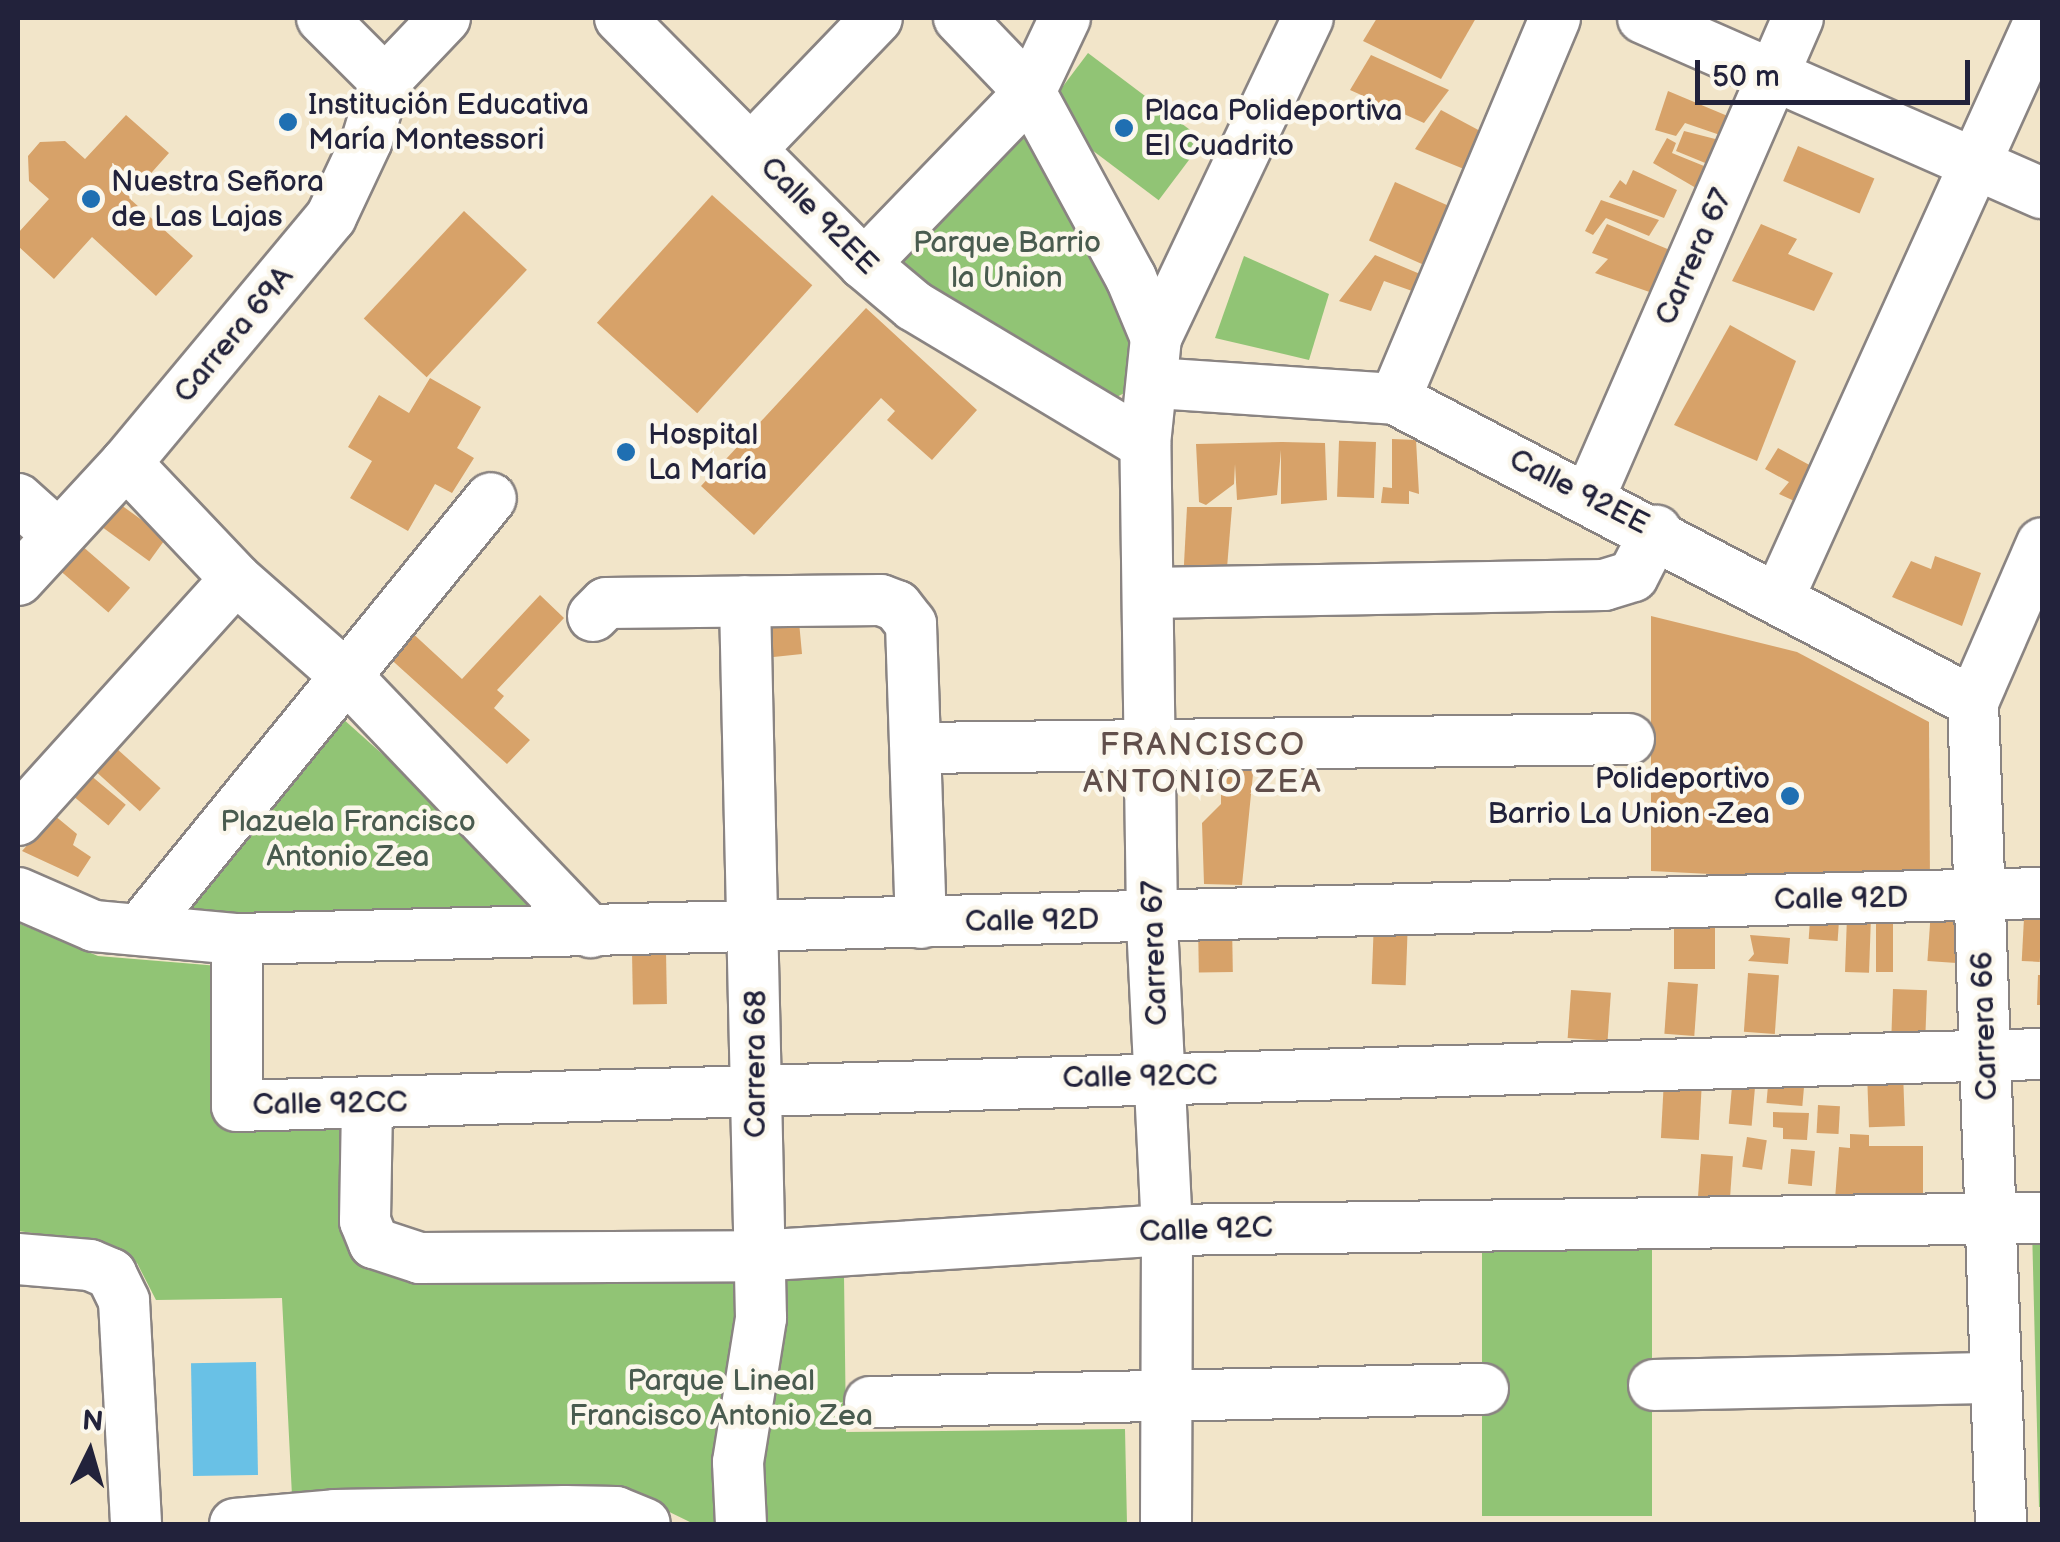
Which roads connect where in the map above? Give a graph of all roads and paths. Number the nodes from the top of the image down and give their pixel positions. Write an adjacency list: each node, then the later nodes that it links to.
1 (322, 18): 13 (street)
2 (445, 18): 13 (street, Carrera 69A)
3 (877, 18): 15 (street)
4 (958, 18): 14 (street)
5 (1065, 18): 14 (street)
6 (1308, 18): 19 (street)
7 (1555, 18): 20 (street)
8 (1642, 18): 12 (street)
9 (1798, 18): 12 (street, Carrera 67)
10 (2042, 18): 16 (street)
11 (639, 24): 15 (street, Calle 92EE)
12 (1773, 75): 16 (street); 23 (street, Carrera 67)
13 (385, 82): 22 (street, Carrera 69A)
14 (1030, 92): 18 (street); 19 (street)
15 (752, 148): 18 (street, Calle 92EE)
16 (1979, 166): 17 (street); 32 (street)
17 (2042, 193)
18 (864, 264): 21 (street, Calle 92EE)
19 (1155, 360): 20 (street, Calle 92EE); 21 (street, Carrera 67)
20 (1395, 399): 23 (street, Calle 92EE)
21 (1145, 444): 31 (street, Carrera 67)
22 (126, 463): 27 (street, Carrera 69A); 29 (street)
23 (1590, 496): 26 (street, Calle 92EE)
24 (491, 498): 35 (street)
25 (18, 499): 27 (street)
26 (1656, 531): 31 (street); 32 (street, Calle 92EE)
27 (58, 536): 30 (street, Carrera 69A)
28 (2042, 542): 36 (street, Carrera 66)
29 (236, 579): 35 (street); 40 (street)
30 (18, 580)
31 (1148, 592): 38 (street, Carrera 67)
32 (1780, 596): 36 (street, Calle 92EE)
33 (745, 601): 34 (street); 39 (street); 47 (street, Carrera 68)
34 (593, 616)
35 (347, 676): 46 (street); 48 (street)
36 (1973, 702): 43 (street, Carrera 66)
37 (1628, 739): 38 (street)
38 (1152, 745): 39 (street); 44 (street, Carrera 67)
39 (917, 748): 45 (street)
40 (18, 820)
41 (18, 893): 46 (street, Calle 92D)
42 (2042, 893): 43 (street, Calle 92D)
43 (1980, 896): 44 (street, Calle 92D); 51 (street, Carrera 66)
44 (1152, 918): 45 (street, Calle 92D); 52 (street, Carrera 67)
45 (922, 923): 47 (street, Calle 92D)
46 (141, 928): 49 (street, Calle 92D)
47 (755, 928): 48 (street, Calle 92D); 53 (street, Carrera 68)
48 (591, 932): 49 (street, Calle 92D)
49 (236, 939): 54 (street, Calle 92CC)
50 (2042, 1054): 51 (street, Calle 92CC)
51 (1986, 1056): 52 (street, Calle 92CC); 55 (street, Carrera 66)
52 (1160, 1077): 53 (street, Calle 92CC); 57 (street, Carrera 67)
53 (757, 1087): 54 (street, Calle 92CC); 58 (street, Carrera 68)
54 (367, 1106): 58 (street, Calle 92C)
55 (1991, 1218): 56 (street, Calle 92C); 57 (street, Calle 92C); 60 (street, Carrera 66)
56 (2042, 1218)
57 (1167, 1230): 58 (street, Calle 92C); 63 (street, Carrera 67)
58 (755, 1256): 68 (street, Carrera 68)
59 (18, 1259): 66 (street)
60 (1996, 1378): 61 (street); 70 (street, Carrera 66)
61 (1654, 1385)
62 (1483, 1389): 63 (street)
63 (1168, 1396): 64 (street); 69 (street, Carrera 67)
64 (870, 1402)
65 (630, 1518): 67 (street)
66 (136, 1524)
67 (234, 1524)
68 (741, 1524)
69 (1166, 1524)
70 (2001, 1524)

